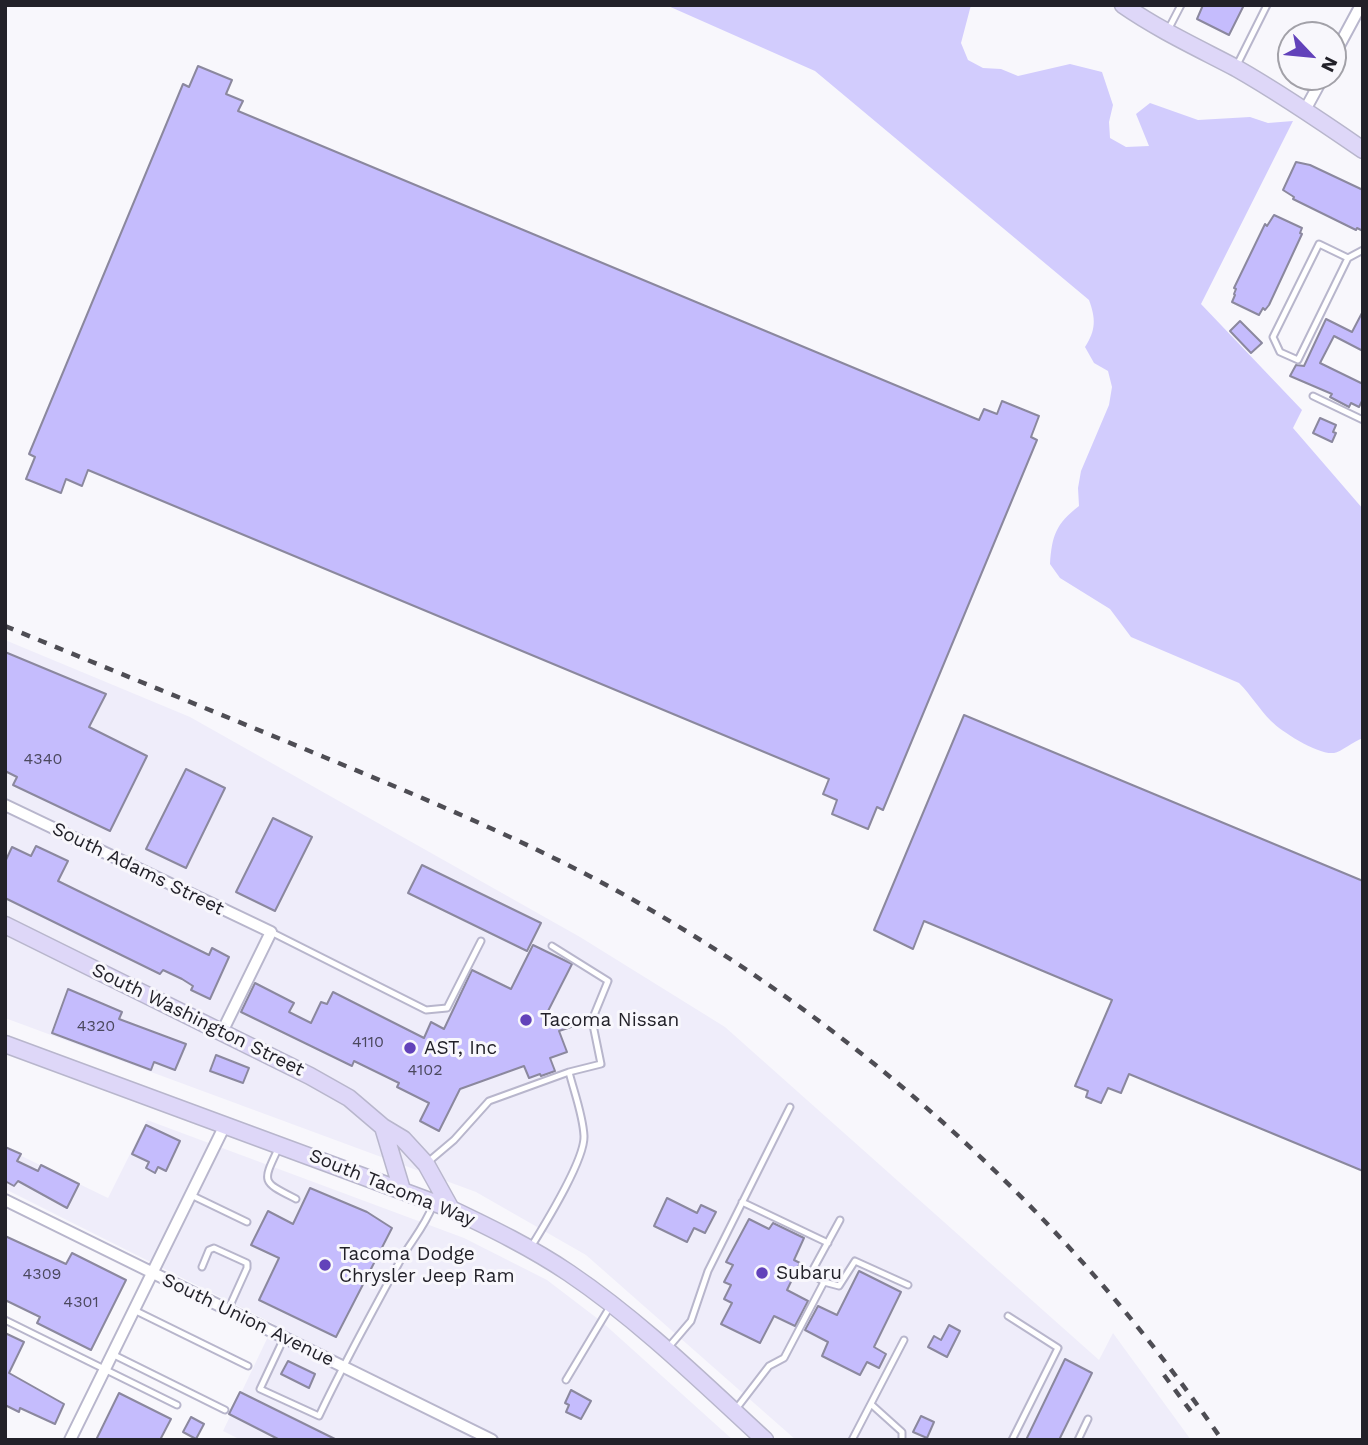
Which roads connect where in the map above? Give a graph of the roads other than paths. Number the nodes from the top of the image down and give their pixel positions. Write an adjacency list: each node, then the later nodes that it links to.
1 (1181, 5): 6 (lane)
2 (1267, 5): 7 (lane)
3 (1361, 5): 5 (street)
4 (1130, 7): 6 (main road)
5 (1347, 31)
6 (1167, 32): 7 (main road)
7 (1236, 68): 9 (main road)
8 (1315, 91): 9 (street)
9 (1305, 110): 10 (main road)
10 (1363, 150)
11 (1363, 250): 12 (lane)
12 (1348, 258): 12 (lane)
13 (1313, 396): 14 (lane)
14 (1363, 420)
15 (5, 805): 17 (street, South Adams Street)
16 (5, 925): 20 (main road, South Washington Street)
17 (271, 932): 18 (lane); 20 (street)
18 (481, 941)
19 (552, 946): 22 (lane)
20 (222, 1032): 25 (main road, South Washington Street)
21 (5, 1044): 24 (main road, South Tacoma Way)
22 (569, 1072): 27 (lane); 38 (lane)
23 (790, 1107): 32 (lane)
24 (225, 1125): 26 (main road, South Tacoma Way); 29 (street)
25 (383, 1127): 27 (main road, South Washington Street); 28 (main road)
26 (280, 1144): 28 (main road, South Tacoma Way); 30 (lane)
27 (426, 1164): 34 (main road, South Washington Street)
28 (402, 1190): 33 (main road, South Tacoma Way)
29 (191, 1195): 36 (lane); 40 (street)
30 (296, 1199)
31 (5, 1200): 40 (street, South Union Avenue)
32 (742, 1202): 37 (lane); 50 (lane)
33 (434, 1203): 34 (main road, South Tacoma Way); 53 (lane)
34 (451, 1209): 38 (main road, South Tacoma Way)
35 (841, 1220): 37 (lane)
36 (247, 1222)
37 (828, 1243): 41 (lane)
38 (529, 1249): 43 (main road, South Tacoma Way)
39 (202, 1267): 45 (lane)
40 (153, 1273): 44 (street); 45 (street, South Union Avenue)
41 (824, 1282): 42 (lane); 59 (lane)
42 (908, 1285)
43 (611, 1305): 50 (main road, South Tacoma Way); 55 (lane)
44 (134, 1310): 51 (street); 52 (lane)
45 (228, 1310): 48 (street, South Union Avenue)
46 (1007, 1316): 66 (lane)
47 (5, 1320): 54 (lane)
48 (284, 1338): 53 (street, South Union Avenue); 53 (lane)
49 (904, 1340): 57 (lane)
50 (666, 1350): 59 (main road, South Tacoma Way)
51 (112, 1354): 54 (street); 58 (lane)
52 (248, 1366)
53 (344, 1367): 62 (street, South Union Avenue)
54 (105, 1368): 56 (lane); 61 (street)
55 (566, 1380)
56 (177, 1405)
57 (872, 1405): 64 (lane); 65 (lane)
58 (225, 1410)
59 (734, 1411): 63 (main road, South Tacoma Way)
60 (1088, 1419): 67 (lane)
61 (70, 1440)
62 (492, 1440)
63 (765, 1440)
64 (852, 1440)
65 (902, 1440)
66 (1012, 1440)
67 (1078, 1440)

